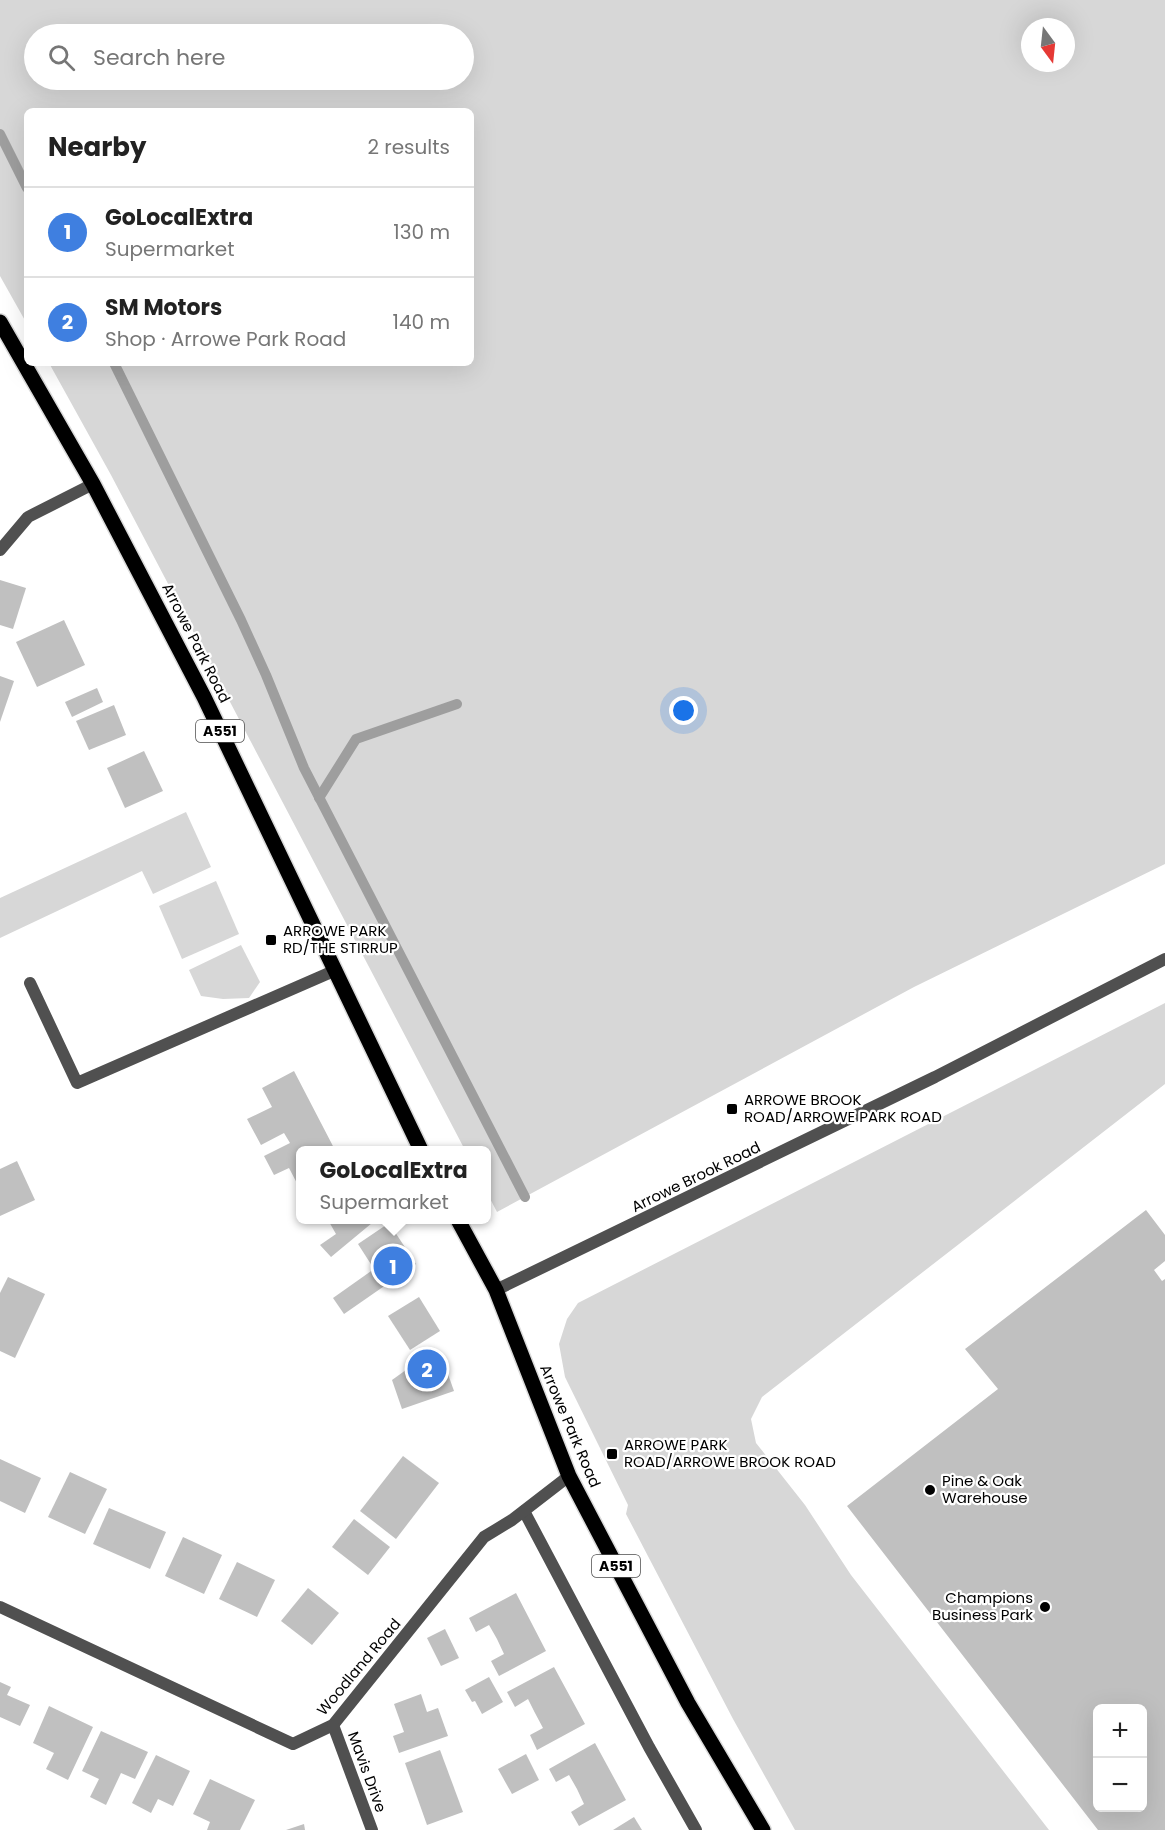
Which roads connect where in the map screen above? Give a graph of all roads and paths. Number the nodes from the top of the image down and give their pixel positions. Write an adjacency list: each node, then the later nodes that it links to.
1 (0, 322): 2 (main road, Arrowe Park Road / A551)
2 (24, 364)
3 (25, 366): 4 (main road, Arrowe Park Road / A551)
4 (93, 484): 5 (street); 7 (main road, Arrowe Park Road / A551)
5 (0, 550)
6 (1165, 959): 11 (street, Arrowe Brook Road)
7 (336, 970): 8 (street); 9 (main road, Arrowe Park Road / A551)
8 (30, 983)
9 (420, 1146)
10 (460, 1224): 11 (main road, Arrowe Park Road / A551)
11 (496, 1290): 12 (main road, Arrowe Park Road / A551)
12 (569, 1476): 13 (street, Woodland Road); 18 (main road, Arrowe Park Road / A551)
13 (524, 1511): 15 (street, Woodland Road); 17 (street)
14 (0, 1607): 15 (street, Woodland Road)
15 (333, 1725): 16 (street, Mavis Drive)
16 (372, 1830)
17 (696, 1830)
18 (763, 1830)

